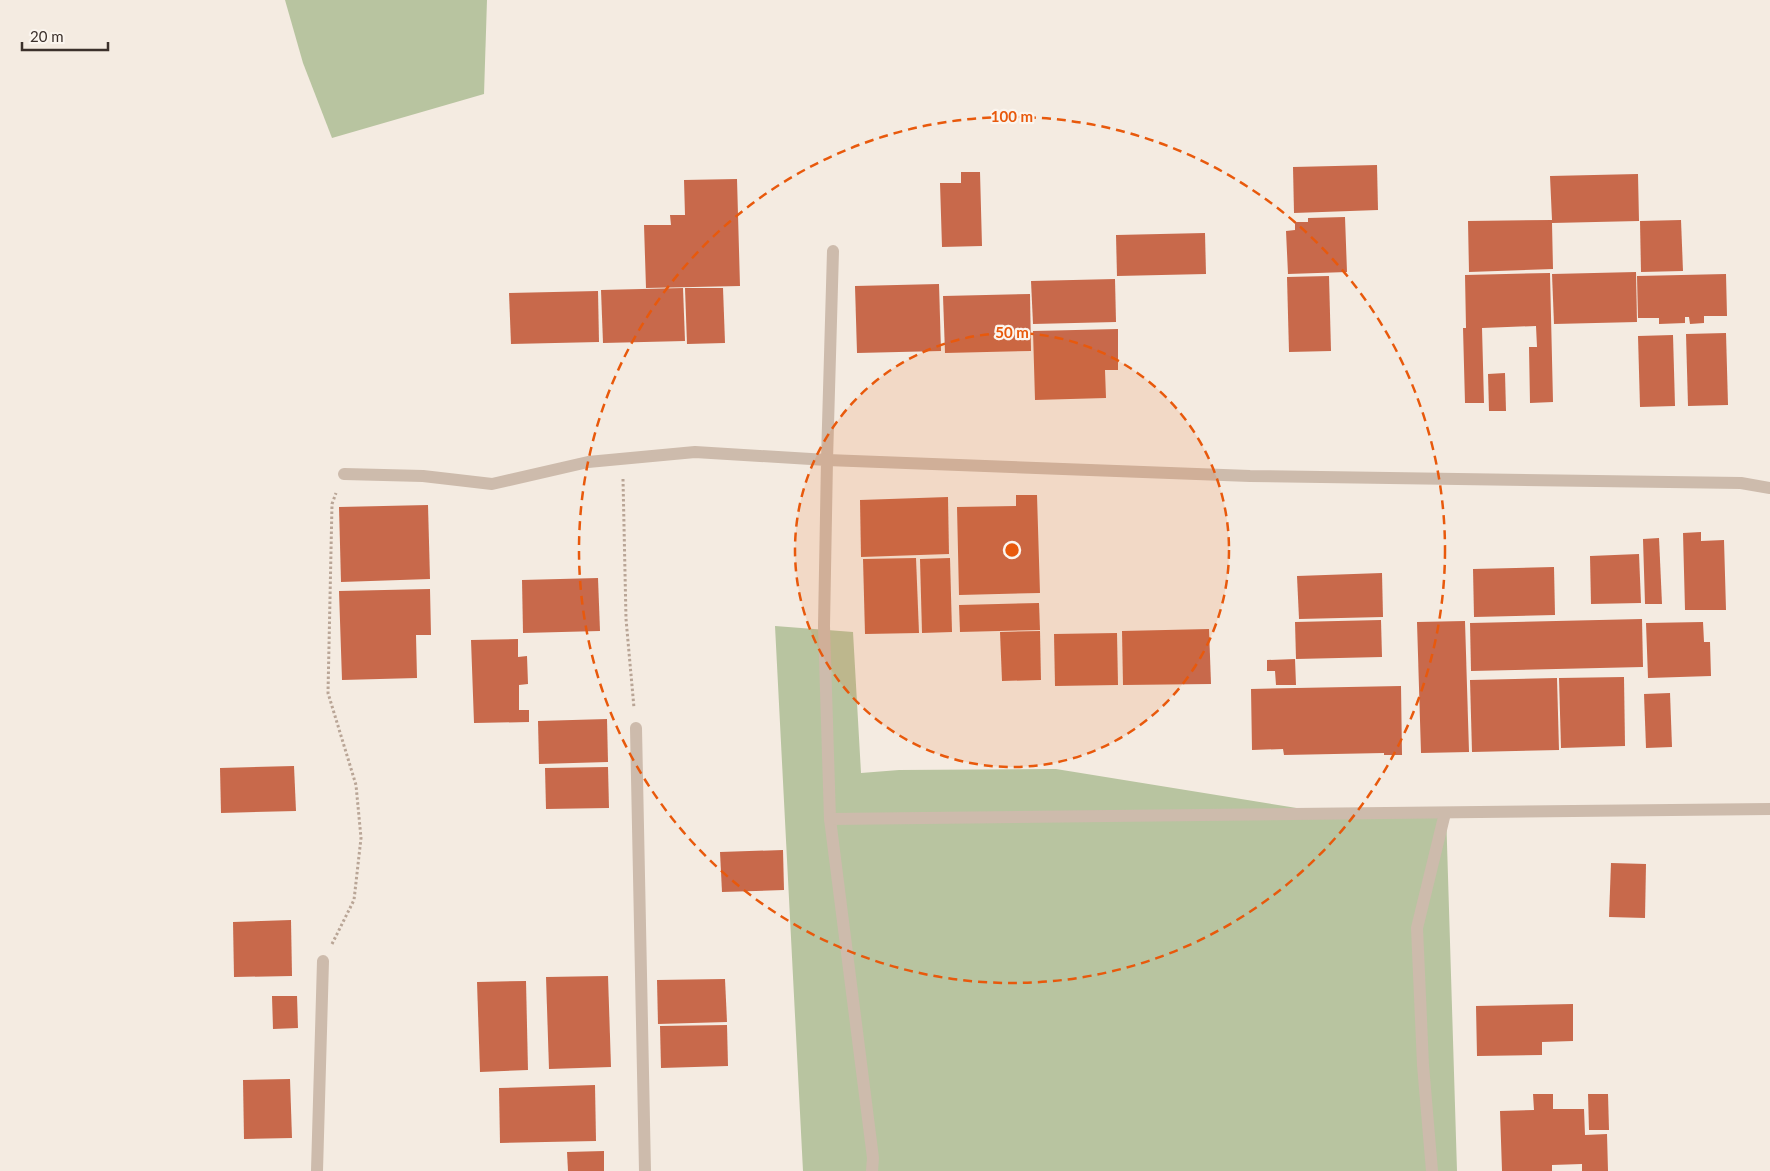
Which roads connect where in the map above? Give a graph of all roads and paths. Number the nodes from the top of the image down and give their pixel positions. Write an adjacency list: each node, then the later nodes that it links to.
1 (834, 251): 3 (street)
2 (623, 459): 3 (street); 4 (street); 6 (path)
3 (827, 460): 5 (street); 9 (street)
4 (344, 474): 10 (path)
5 (1770, 488)
6 (636, 728): 12 (street)
7 (1770, 808): 8 (street)
8 (1445, 813): 9 (street); 14 (street)
9 (830, 819): 13 (street)
10 (323, 961): 11 (street)
11 (318, 1171)
12 (646, 1171)
13 (872, 1171)
14 (1432, 1171)

